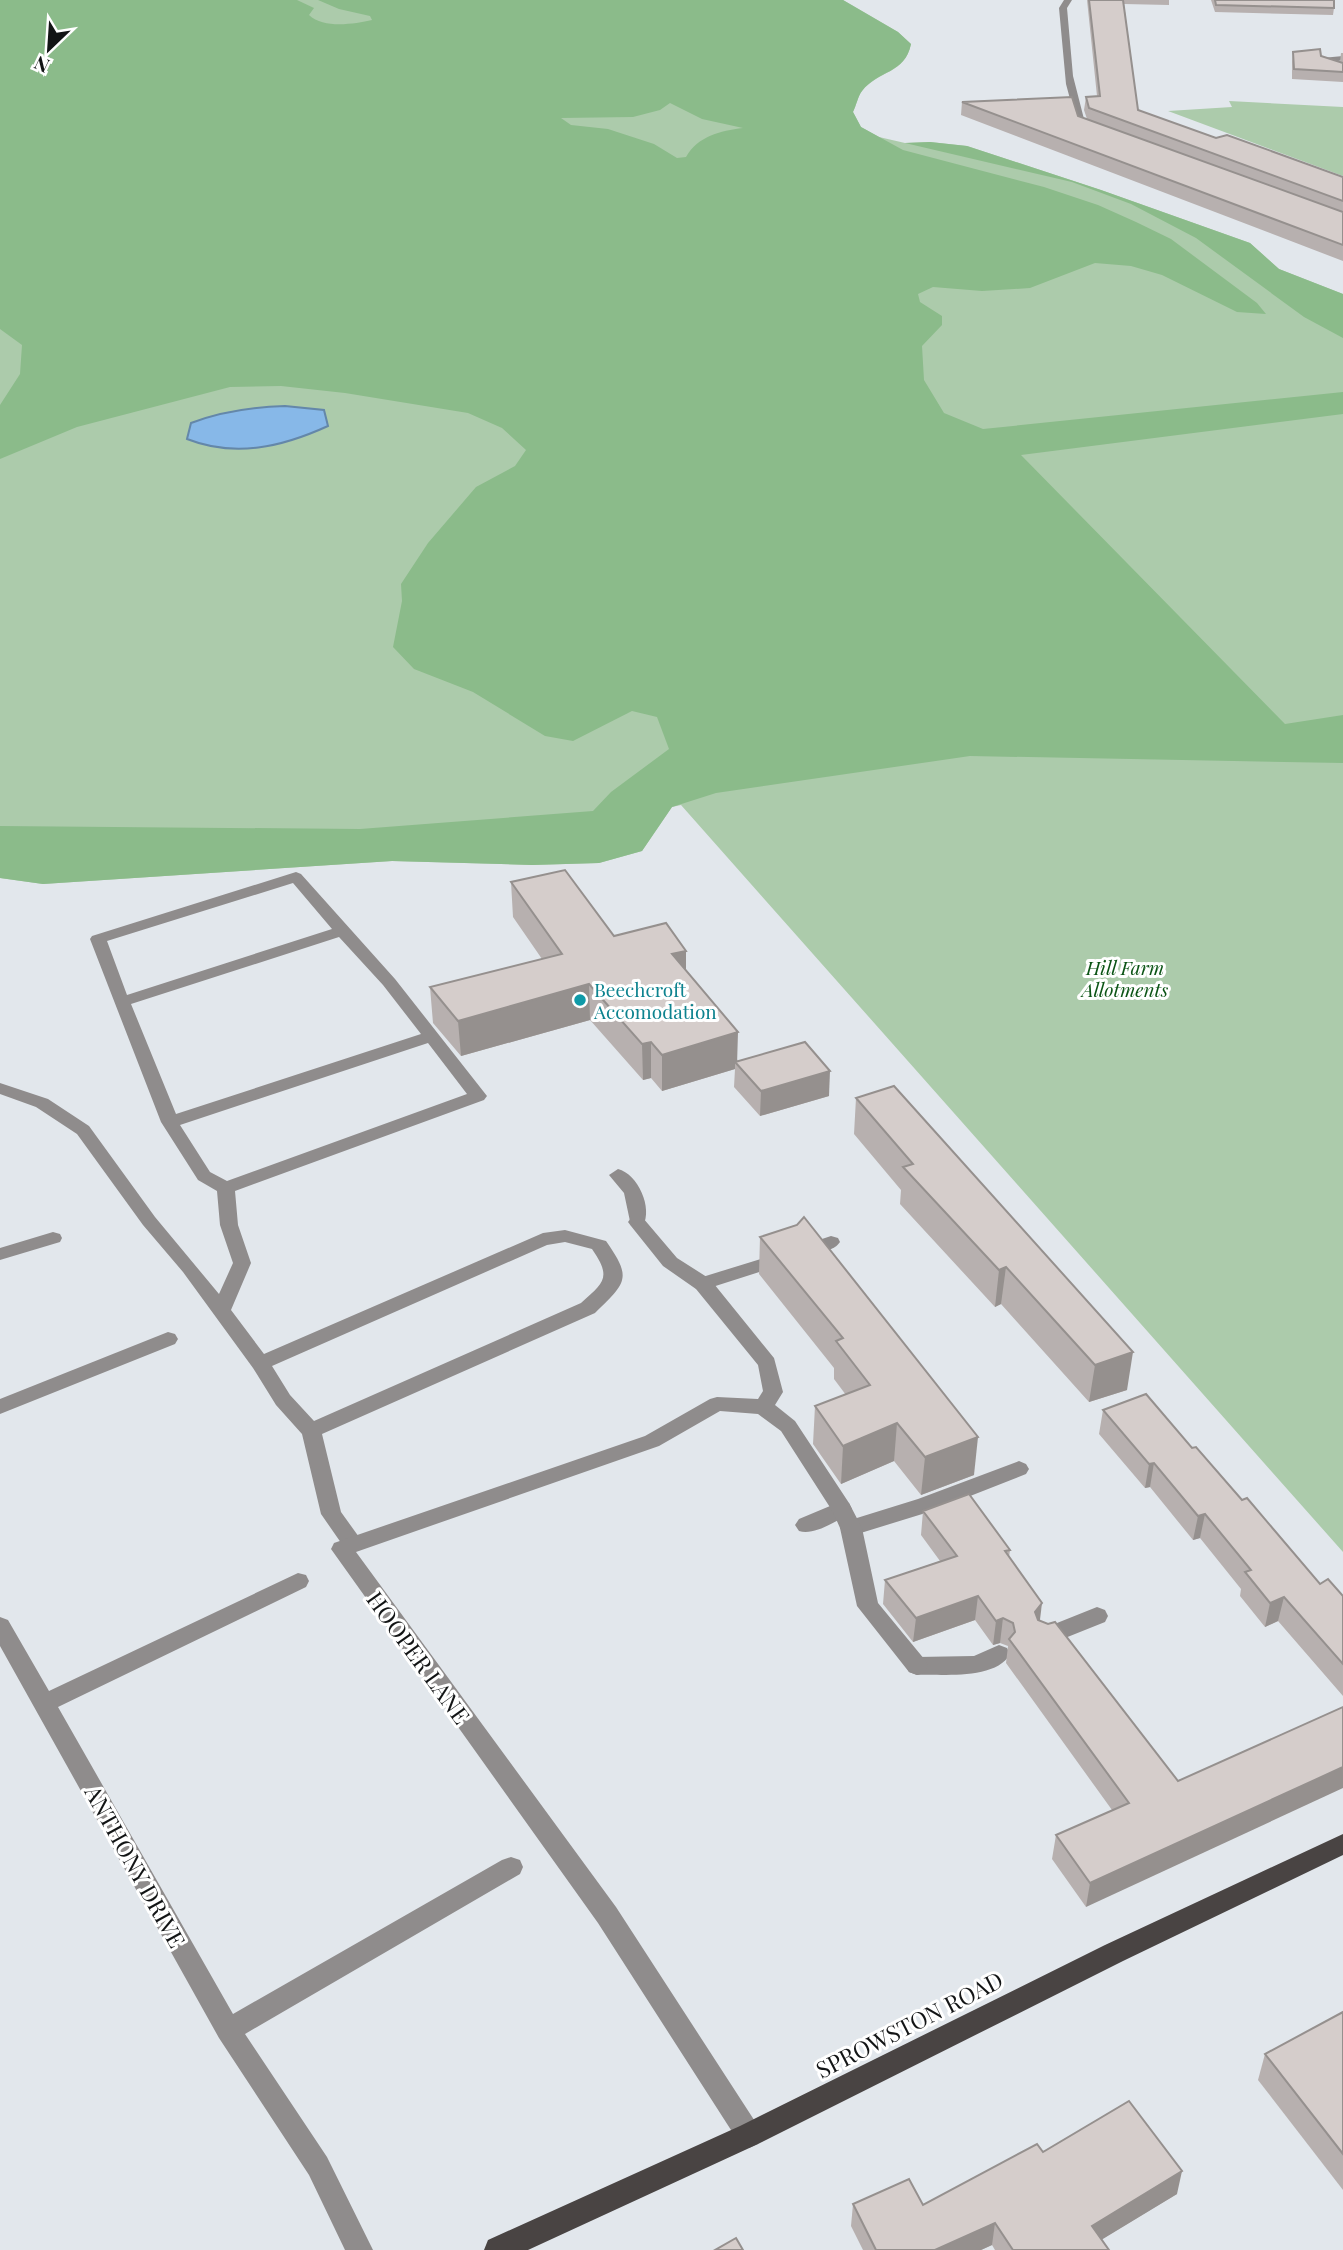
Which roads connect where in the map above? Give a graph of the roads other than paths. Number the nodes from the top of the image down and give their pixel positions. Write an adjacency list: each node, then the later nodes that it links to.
1 (1068, 0): 4 (street)
2 (1343, 58): 3 (street)
3 (1343, 69)
4 (1100, 131)
5 (342, 931): 6 (street); 6 (street); 7 (street)
6 (122, 1002): 9 (street)
7 (431, 1036): 9 (street); 11 (street)
8 (0, 1088): 16 (street)
9 (170, 1122): 11 (street)
10 (618, 1175): 15 (street)
11 (226, 1188): 16 (street)
12 (53, 1238): 13 (street)
13 (0, 1254)
14 (788, 1256): 15 (street)
15 (703, 1284): 20 (street)
16 (222, 1310): 18 (street)
17 (168, 1339): 19 (street)
18 (260, 1363): 21 (street); 21 (street)
19 (0, 1407)
20 (763, 1407): 23 (street); 25 (street)
21 (311, 1431): 25 (street)
22 (1019, 1469): 23 (street)
23 (847, 1518): 24 (street); 30 (street)
24 (806, 1525)
25 (353, 1544): 35 (street, HOOPER LANE)
26 (298, 1581): 31 (street)
27 (1097, 1616): 29 (street)
28 (0, 1626): 31 (street, ANTHONY DRIVE)
29 (1045, 1637)
30 (999, 1654)
31 (44, 1703): 34 (street, ANTHONY DRIVE)
32 (1343, 1844): 35 (main road, SPROWSTON ROAD)
33 (511, 1867): 34 (street)
34 (228, 2030): 36 (street, ANTHONY DRIVE)
35 (750, 2135): 37 (main road, SPROWSTON ROAD)
36 (359, 2250)
37 (498, 2250)

